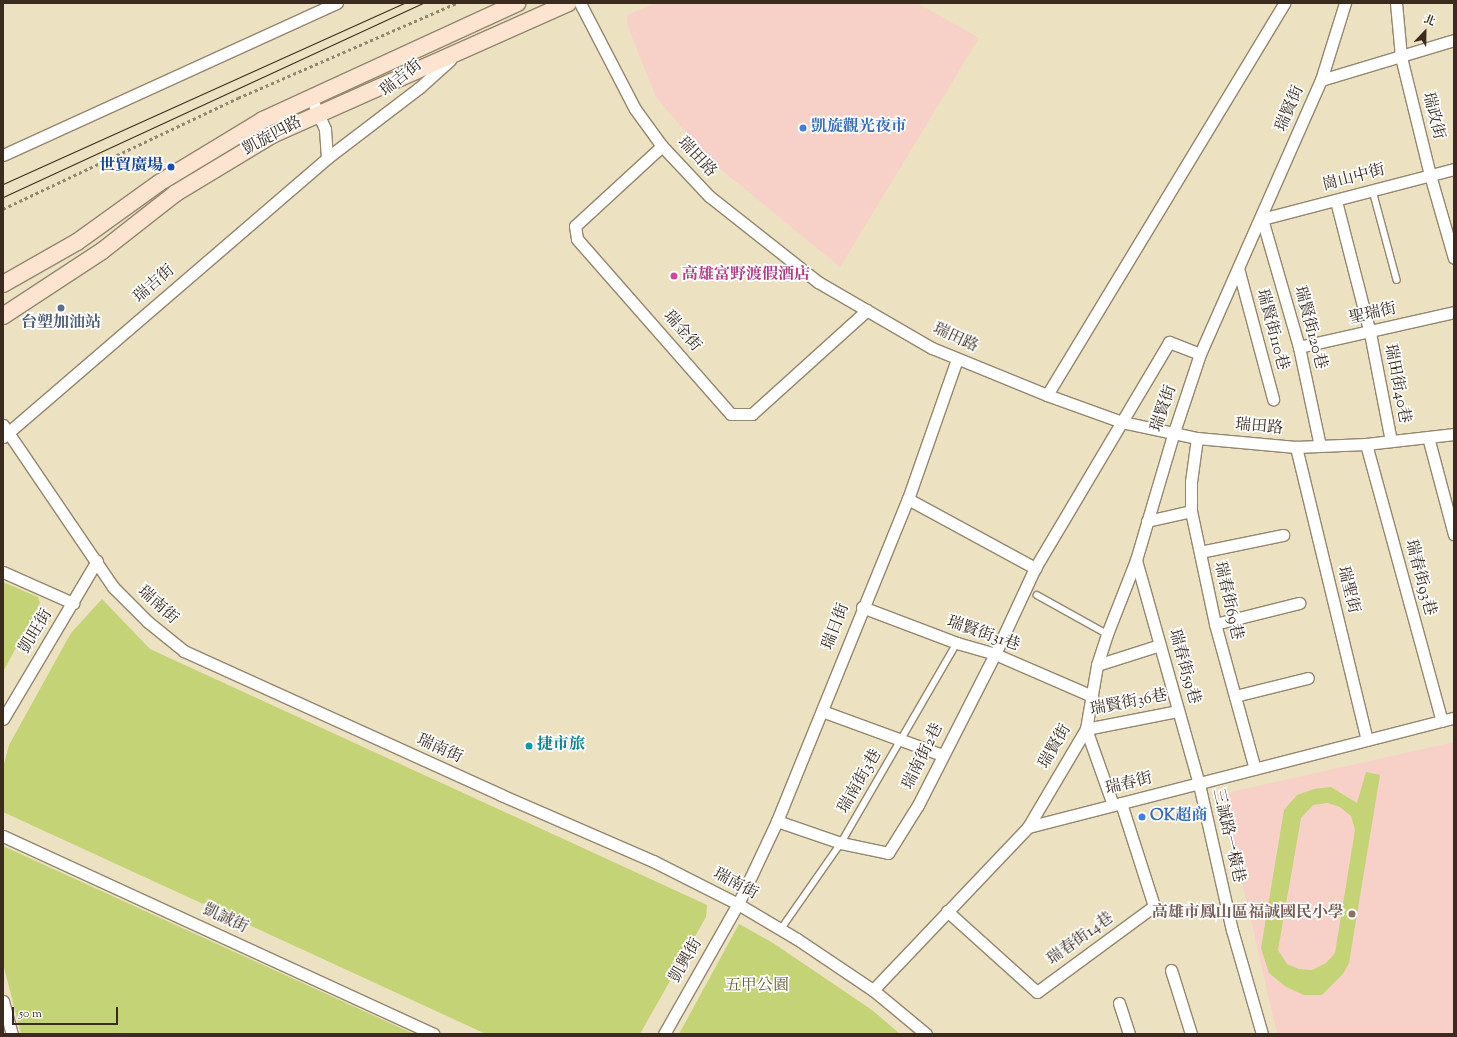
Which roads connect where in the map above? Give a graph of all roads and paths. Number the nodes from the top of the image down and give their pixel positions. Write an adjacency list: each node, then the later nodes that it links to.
1 (337, 3): 16 (street)
2 (456, 3): 22 (path)
3 (517, 3): 13 (street, 凱旋四路)
4 (568, 3): 10 (street, 凱旋四路)
5 (580, 3): 15 (street, 瑞田路)
6 (1284, 3): 35 (street)
7 (1345, 3): 12 (street, 瑞賢街)
8 (1396, 3): 11 (street, 瑞政街)
9 (1454, 40): 11 (street)
10 (458, 53): 14 (street, 凱旋四路); 17 (street, 瑞吉街)
11 (1401, 57): 12 (street); 19 (street, 瑞政街)
12 (1321, 80): 23 (street, 瑞賢街)
13 (311, 98): 14 (street); 27 (street, 凱旋四路)
14 (318, 114): 17 (street); 30 (street, 凱旋四路)
15 (662, 146): 28 (street, 瑞田路); 28 (street, 瑞金街)
16 (3, 155)
17 (327, 158): 38 (street, 瑞吉街)
18 (1454, 169): 19 (street, 崗山中街)
19 (1430, 175): 20 (street, 崗山中街); 24 (street, 瑞政街)
20 (1374, 191): 21 (street, 崗山中街); 26 (lane)
21 (1336, 201): 23 (street, 崗山中街); 31 (street, 瑞田街40巷)
22 (3, 209)
23 (1262, 220): 25 (street, 瑞賢街); 32 (street, 瑞賢街120巷)
24 (1454, 258)
25 (1238, 268): 33 (street, 瑞賢街); 36 (street, 瑞賢街110巷)
26 (1397, 280)
27 (3, 284)
28 (866, 310): 34 (street, 瑞田路)
29 (1454, 312): 31 (street, 聖瑞街)
30 (3, 316)
31 (1370, 333): 32 (street, 聖瑞街); 43 (street, 瑞田街40巷)
32 (1299, 347): 45 (street, 瑞賢街120巷)
33 (1200, 354): 37 (street, 瑞南街2巷); 39 (street, 瑞賢街)
34 (957, 358): 35 (street, 瑞田路); 47 (street, 瑞日街)
35 (1047, 395): 37 (street, 瑞田路)
36 (1273, 399)
37 (1122, 422): 39 (street, 瑞田路); 55 (street, 瑞南街2巷)
38 (5, 432): 54 (street, 瑞南街)
39 (1174, 432): 42 (street, 瑞田路); 49 (street, 瑞賢街)
40 (1454, 434): 41 (street, 瑞田路)
41 (1428, 437): 43 (street, 瑞田路); 51 (street)
42 (1197, 438): 46 (street, 瑞田路); 48 (street, 瑞春街69巷)
43 (1391, 441): 44 (street, 瑞田路)
44 (1366, 444): 45 (street, 瑞田路); 74 (street, 瑞春街93巷)
45 (1320, 446): 46 (street, 瑞田路)
46 (1296, 447): 77 (street, 瑞聖街)
47 (908, 499): 55 (street); 60 (street, 瑞日街)
48 (1191, 511): 49 (street); 52 (street, 瑞春街69巷)
49 (1146, 521): 53 (street, 瑞賢街)
50 (1284, 534): 52 (street)
51 (1454, 535)
52 (1200, 552): 61 (street, 瑞春街69巷)
53 (1136, 560): 62 (street, 瑞賢街); 64 (street, 瑞春街59巷)
54 (97, 561): 58 (street, 凱旺街); 86 (street, 瑞南街)
55 (1035, 568): 65 (street, 瑞南街2巷)
56 (3, 572): 58 (street)
57 (1037, 595): 62 (lane)
58 (73, 603): 73 (street, 凱旺街)
59 (1299, 603): 61 (street)
60 (862, 607): 63 (street, 瑞賢街31巷); 70 (street, 瑞日街)
61 (1215, 624): 69 (street, 瑞春街69巷)
62 (1107, 634): 66 (street, 瑞賢街)
63 (958, 643): 65 (street, 瑞賢街31巷); 76 (lane, 瑞南街3巷)
64 (1160, 645): 66 (street); 71 (street, 瑞春街59巷)
65 (995, 654): 68 (street, 瑞賢街31巷); 78 (street, 瑞南街2巷)
66 (1097, 665): 68 (street, 瑞賢街)
67 (1308, 678): 69 (street)
68 (1092, 696): 75 (street, 瑞賢街)
69 (1235, 696): 79 (street, 瑞春街69巷)
70 (822, 711): 76 (street); 82 (street, 瑞日街)
71 (1178, 711): 75 (street, 瑞賢街36巷); 80 (street, 瑞春街59巷)
72 (1454, 718): 74 (street, 瑞春街)
73 (3, 719)
74 (1442, 721): 77 (street, 瑞春街)
75 (1086, 729): 81 (street); 83 (street, 瑞賢街)
76 (902, 739): 78 (street); 85 (lane, 瑞南街3巷)
77 (1367, 740): 79 (street, 瑞春街)
78 (942, 755): 85 (street, 瑞南街2巷)
79 (1255, 769): 80 (street, 瑞春街)
80 (1199, 784): 81 (street, 瑞春街); 99 (street, 三誠路一橫巷)
81 (1117, 804): 83 (street, 瑞春街); 87 (street, 瑞春街14巷)
82 (777, 821): 85 (street, 瑞南街2巷); 86 (street, 瑞日街)
83 (1028, 828): 87 (street)
84 (3, 836): 94 (street, 凱誠街)
85 (841, 843): 88 (lane, 瑞南街3巷)
86 (738, 904): 88 (street, 瑞南街); 95 (street, 凱興街)
87 (947, 911): 90 (street)
88 (781, 929): 90 (street, 瑞南街)
89 (1171, 970): 98 (street)
90 (874, 990): 96 (street, 瑞南街)
91 (3, 1001): 93 (street)
92 (1119, 1003): 97 (street)
93 (12, 1034)
94 (434, 1034)
95 (664, 1034)
96 (926, 1034)
97 (1128, 1034)
98 (1191, 1034)
99 (1262, 1034)

